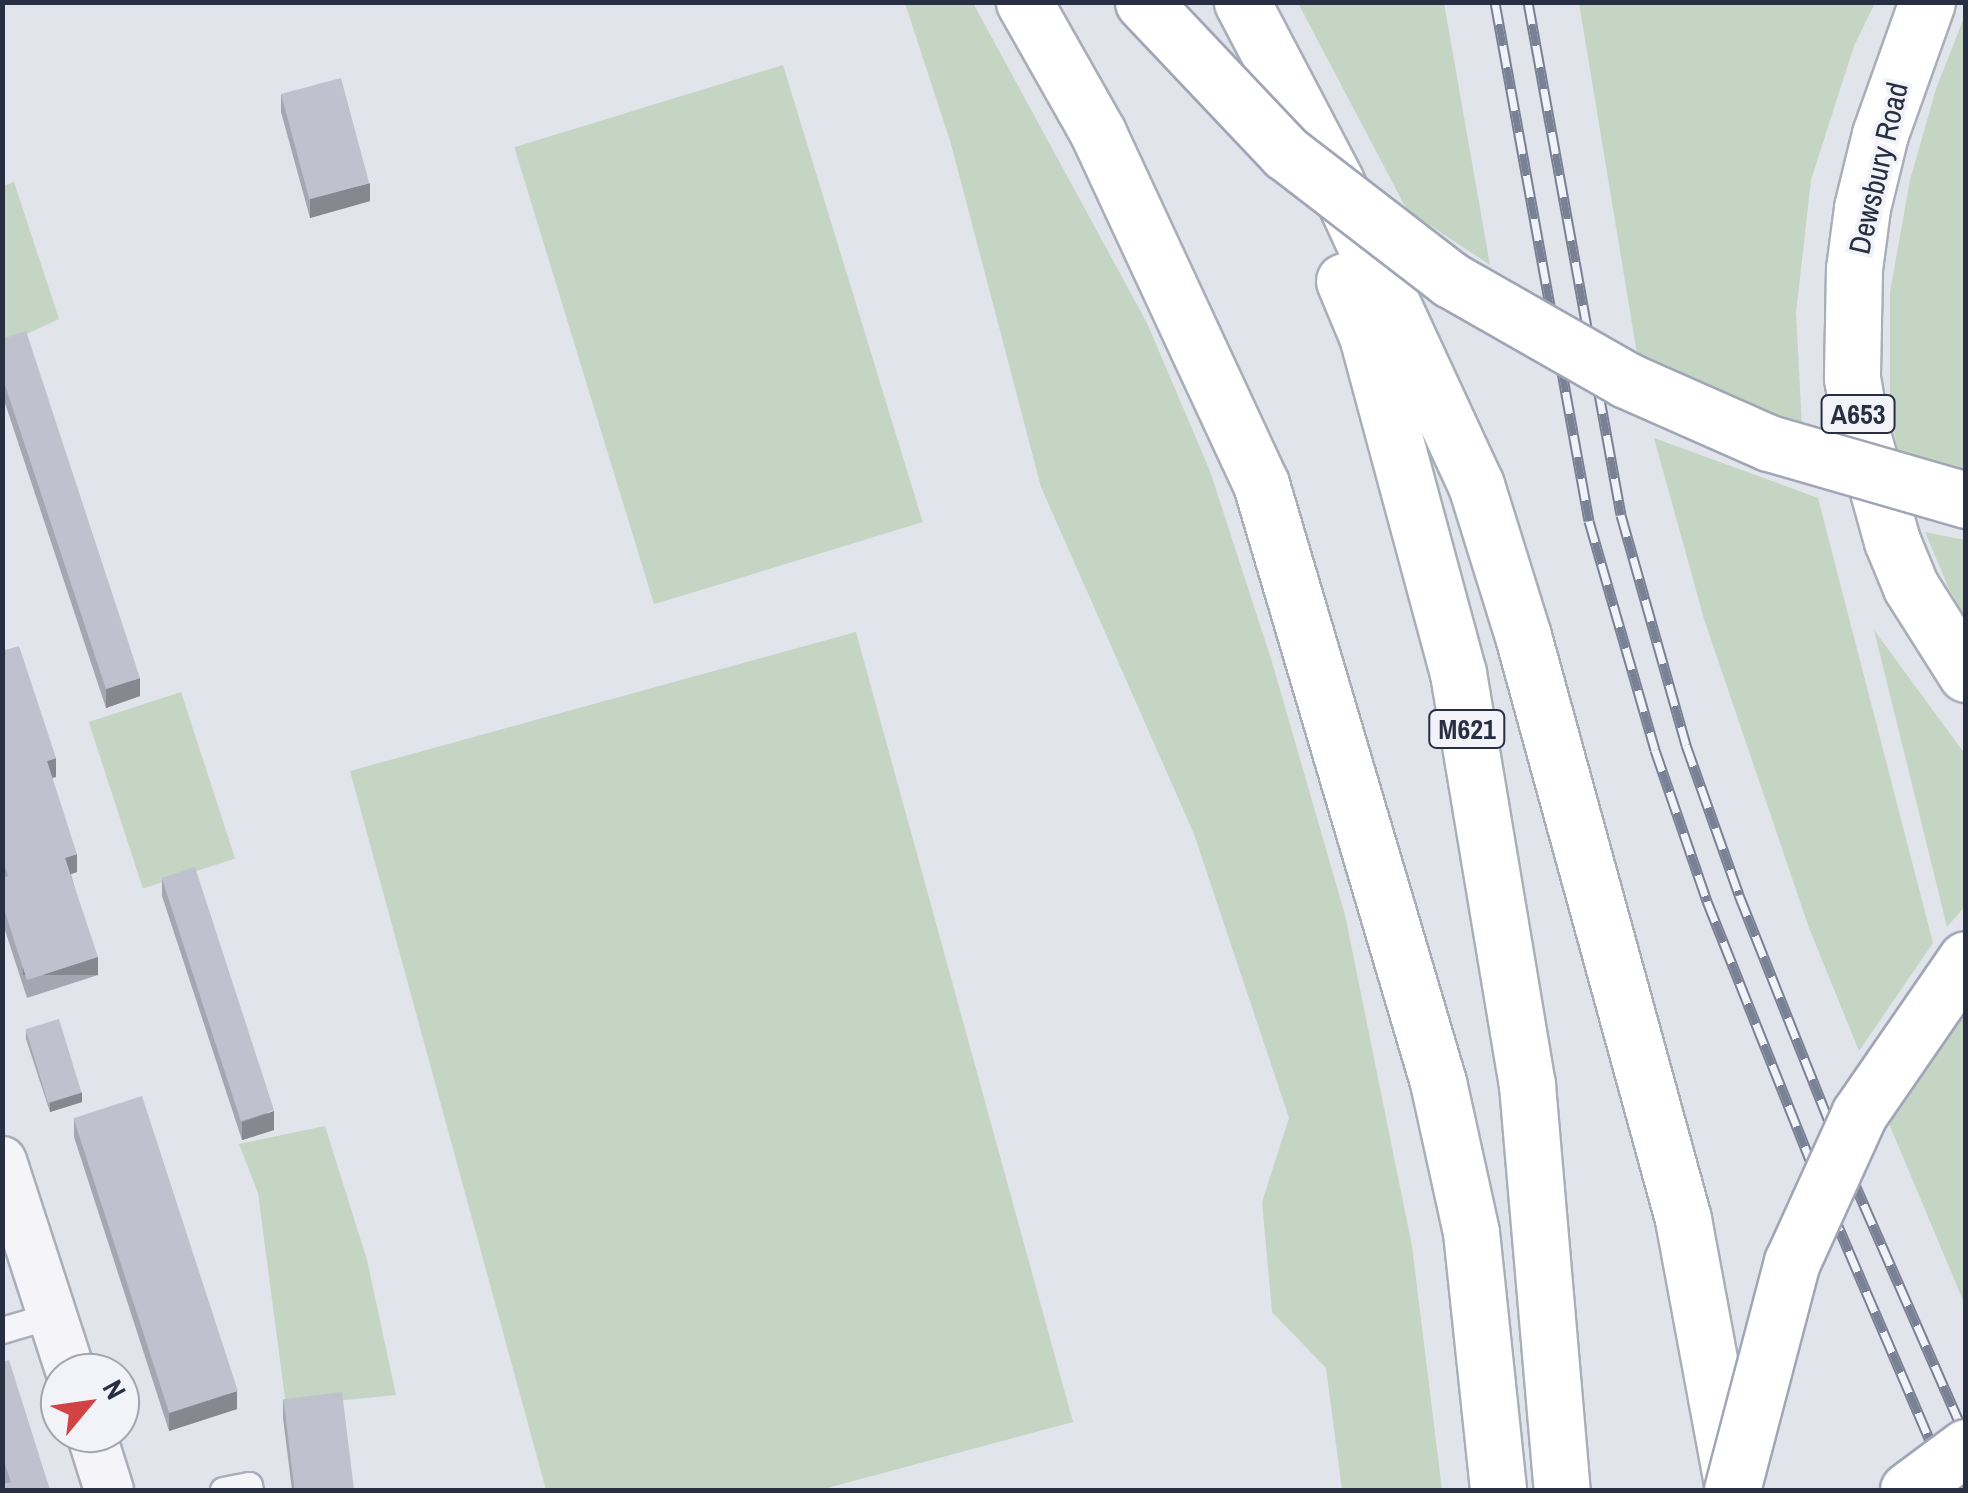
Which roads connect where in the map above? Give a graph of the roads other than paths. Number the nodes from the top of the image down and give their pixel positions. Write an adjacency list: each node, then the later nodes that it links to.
1 (1024, 2): 18 (main road)
2 (1142, 2): 6 (main road, bridge)
3 (1224, 2): 19 (main road, M621)
4 (1242, 2): 20 (main road)
5 (1927, 2): 7 (main road, Dewsbury Road / A653)
6 (1966, 500)
7 (1966, 674)
8 (1966, 958): 20 (main road, bridge)
9 (2, 1161): 10 (street)
10 (53, 1315): 11 (lane); 12 (street)
11 (2, 1330)
12 (65, 1353)
13 (1966, 1447): 21 (main road, bridge)
14 (98, 1453): 15 (street)
15 (110, 1490)
16 (223, 1490): 17 (lane)
17 (250, 1490)
18 (1498, 1490)
19 (1562, 1490)
20 (1732, 1490)
21 (1908, 1490)

